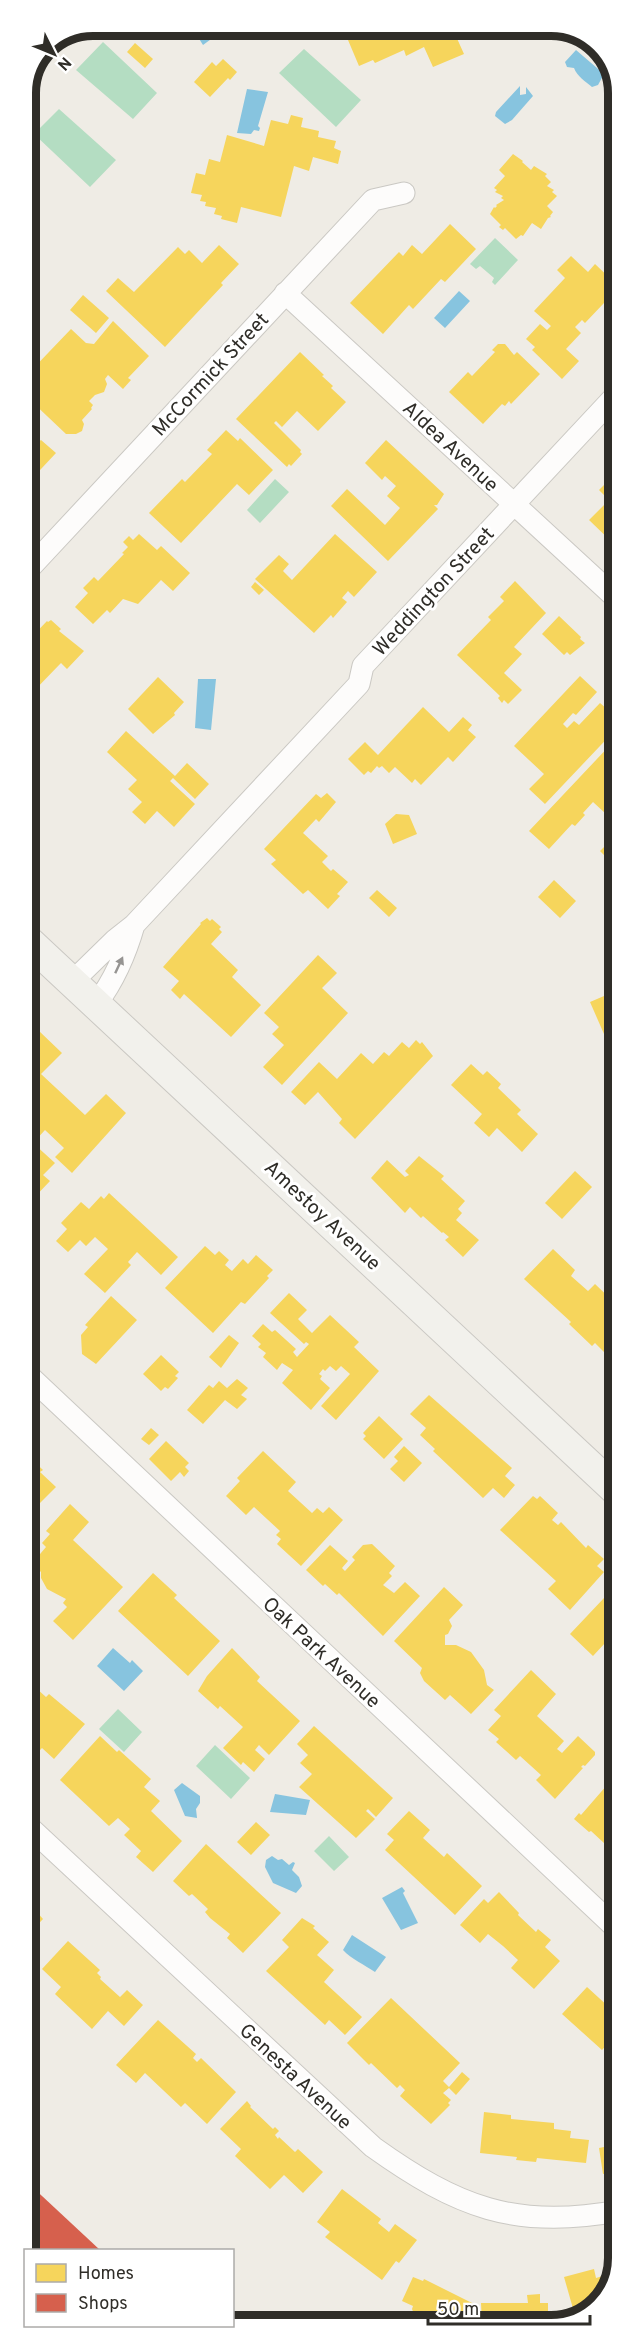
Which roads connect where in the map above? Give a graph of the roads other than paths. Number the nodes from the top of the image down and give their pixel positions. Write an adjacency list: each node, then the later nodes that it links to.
1 (404, 193): 2 (street, McCormick Street)
2 (285, 293): 4 (street, Aldea Avenue); 5 (street, McCormick Street)
3 (608, 404): 4 (street, Weddington Street)
4 (515, 504): 6 (street, Aldea Avenue); 7 (street, Weddington Street)
5 (36, 561)
6 (608, 591)
7 (134, 925): 9 (street, Weddington Street); 10 (street, Weddington Street, one-way to 7)
8 (36, 948): 9 (street, Amestoy Avenue)
9 (73, 981): 10 (street, Amestoy Avenue)
10 (97, 1003): 12 (street, Amestoy Avenue)
11 (36, 1382): 14 (street, Oak Park Avenue)
12 (608, 1483)
13 (36, 1833): 15 (street, Genesta Avenue)
14 (608, 1921)
15 (608, 2213)

